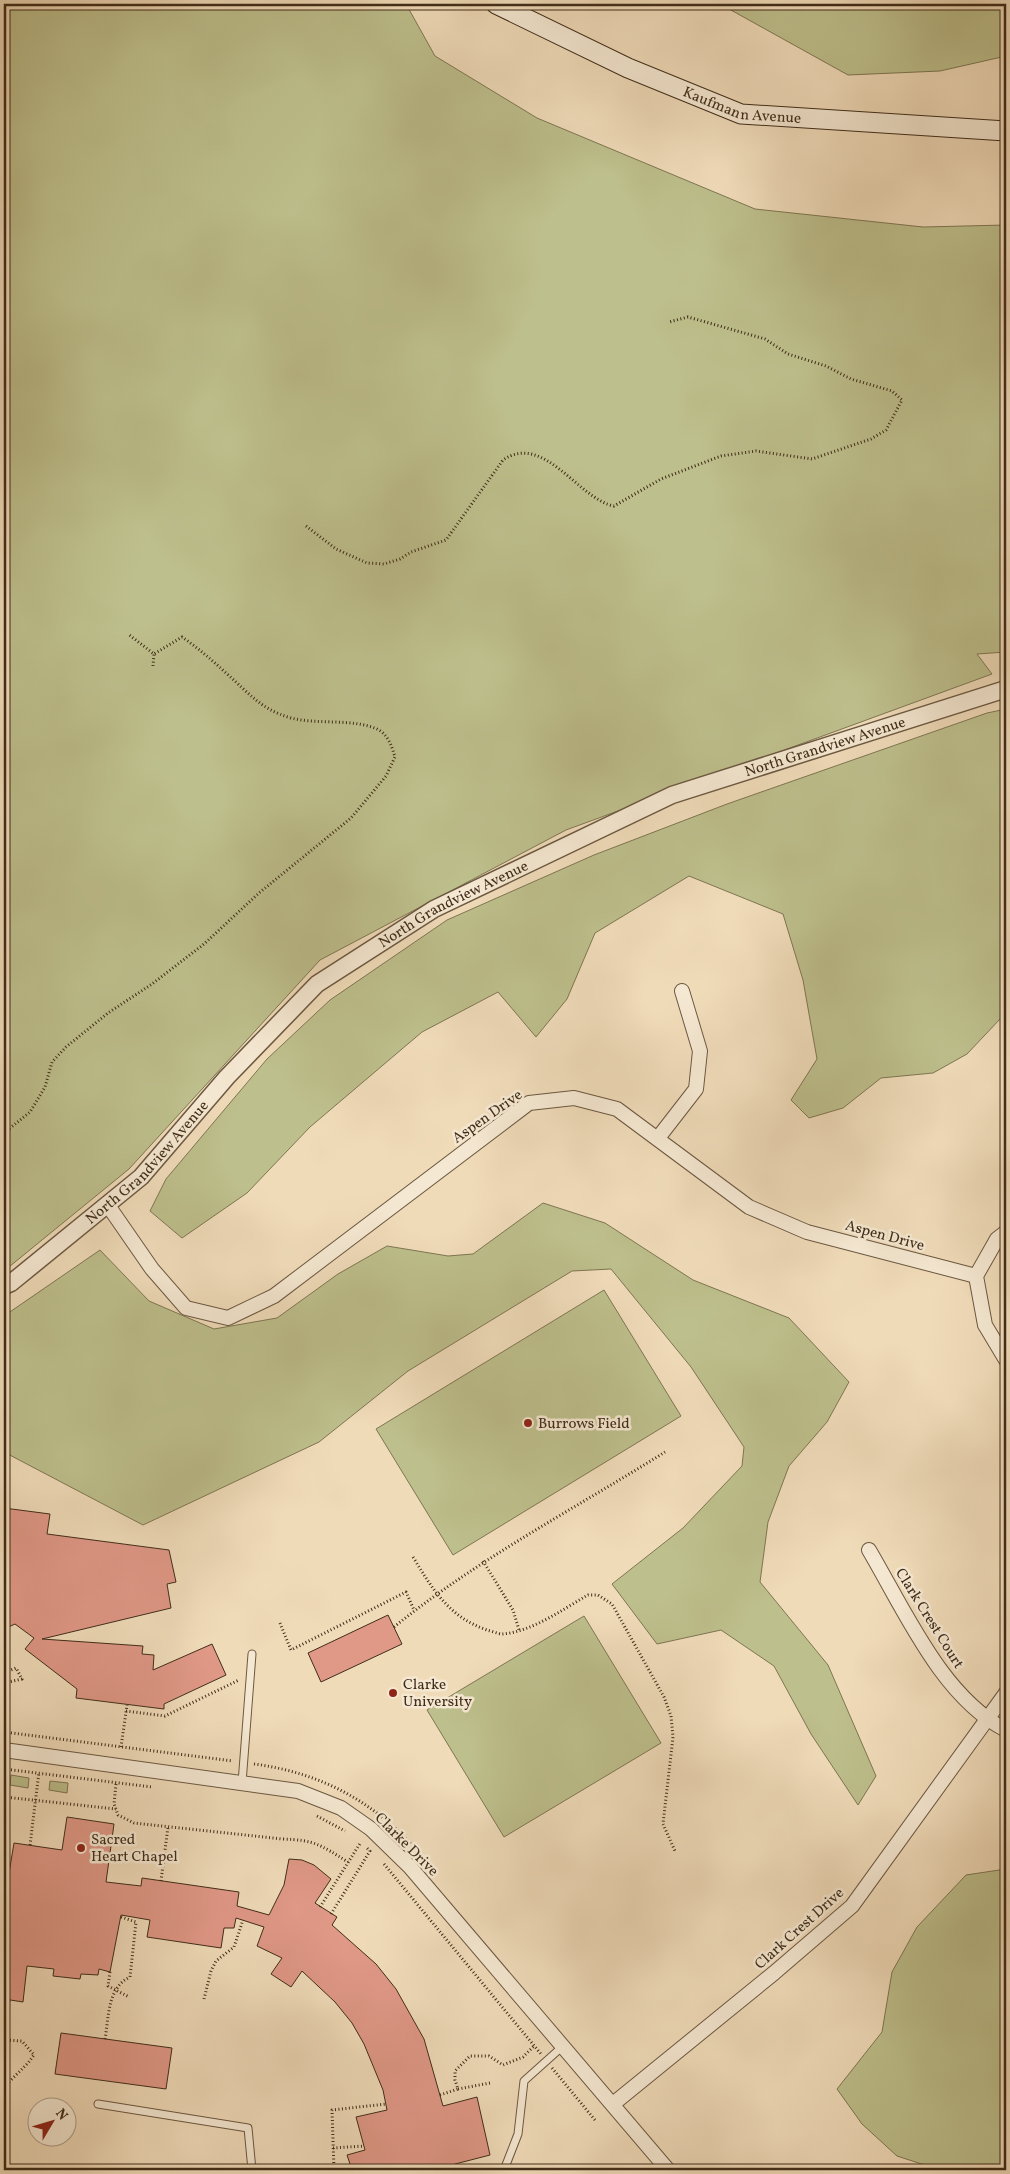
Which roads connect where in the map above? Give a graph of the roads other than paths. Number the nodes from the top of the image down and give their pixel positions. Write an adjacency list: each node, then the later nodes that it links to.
1 (496, 4): 2 (main road, Kaufmann Avenue)
2 (1006, 131)
3 (1006, 689): 6 (street, North Grandview Avenue)
4 (682, 991): 5 (street)
5 (658, 1138): 6 (street, Aspen Drive); 8 (street, Aspen Drive)
6 (108, 1204): 9 (street, North Grandview Avenue)
7 (1006, 1232): 8 (street)
8 (976, 1276): 10 (street)
9 (4, 1286)
10 (1006, 1360)
11 (869, 1550): 14 (street, Clark Crest Court)
12 (252, 1654): 17 (lane)
13 (1006, 1693): 14 (street, Clark Crest Drive)
14 (988, 1720): 15 (street, Clark Crest Court); 20 (street, Clark Crest Drive)
15 (1006, 1730)
16 (4, 1750): 17 (street, Clarke Drive)
17 (242, 1783): 18 (street, Clarke Drive)
18 (563, 2046): 20 (street, Clarke Drive); 22 (lane)
19 (98, 2104): 21 (lane)
20 (613, 2104): 23 (street, Clarke Drive)
21 (252, 2170)
22 (504, 2170)
23 (668, 2170)

